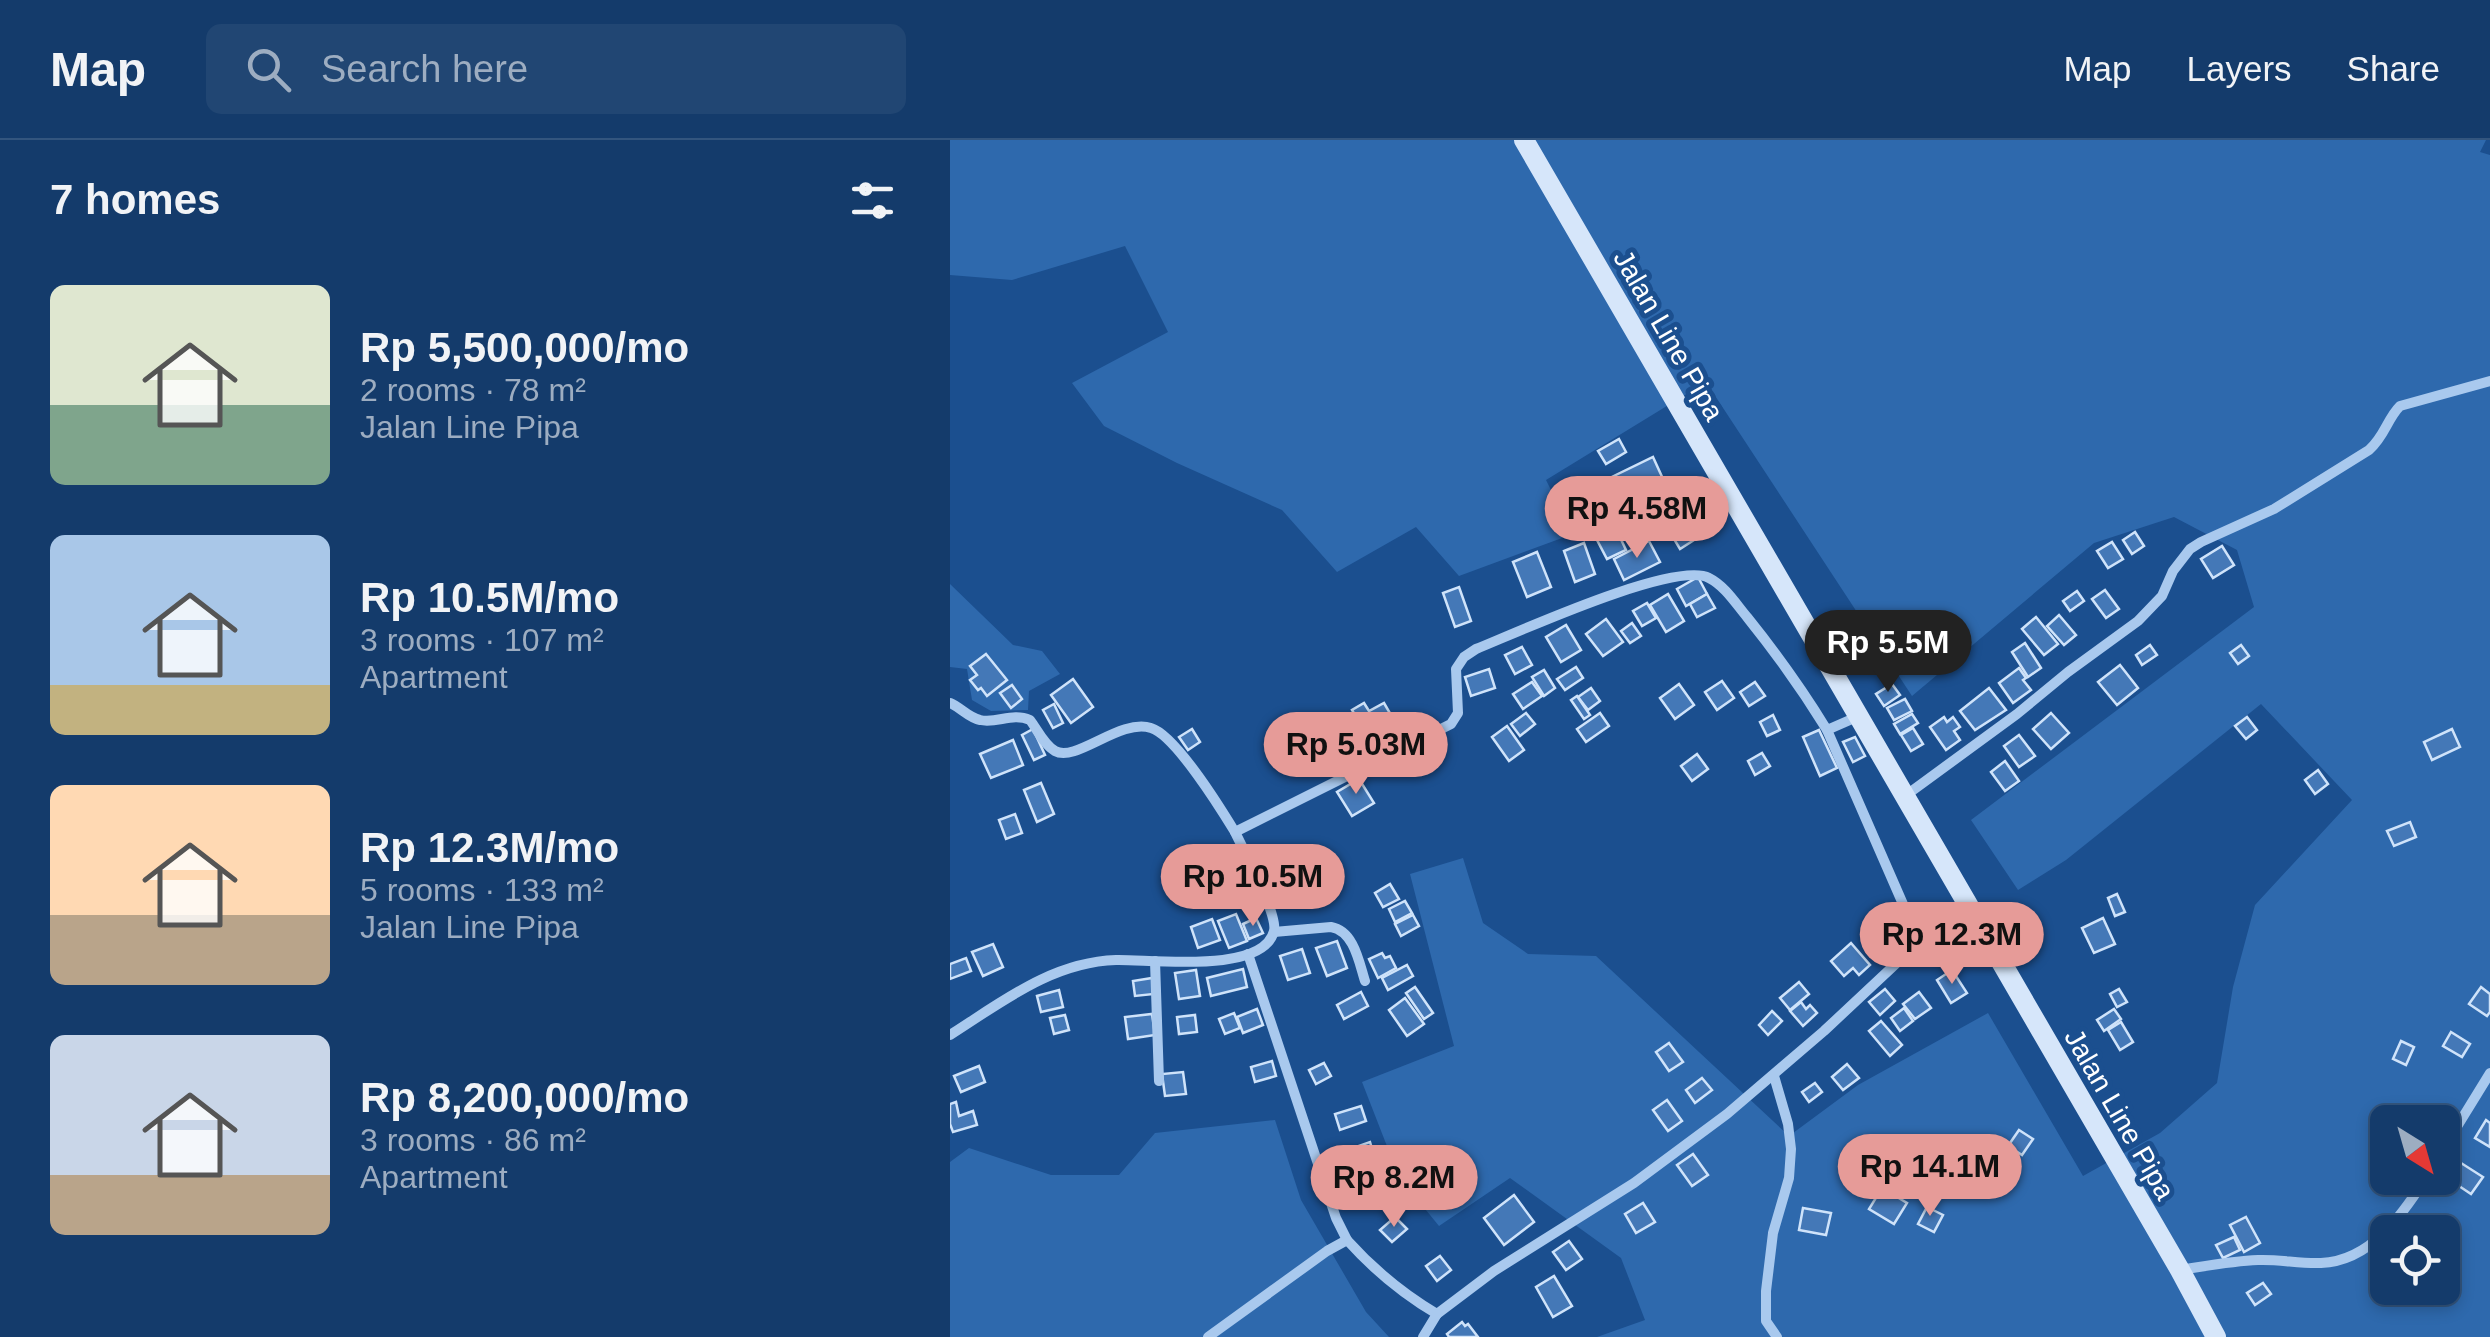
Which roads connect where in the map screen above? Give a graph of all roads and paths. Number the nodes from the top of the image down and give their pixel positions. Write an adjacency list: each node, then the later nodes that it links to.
1 (1524, 140): 4 (main road, Jalan Line Pipa)
2 (2490, 380): 6 (street)
3 (950, 703): 7 (street)
4 (1860, 716): 5 (street); 6 (main road, Jalan Line Pipa)
5 (1827, 730): 7 (street); 10 (street)
6 (1905, 796): 8 (main road, Jalan Line Pipa)
7 (1235, 832): 9 (street)
8 (1964, 900): 10 (street); 21 (main road, Jalan Line Pipa)
9 (1274, 932): 11 (street); 13 (street)
10 (1920, 943): 16 (street)
11 (1248, 954): 12 (street); 20 (street)
12 (1155, 962): 14 (street); 17 (street)
13 (1366, 981)
14 (950, 1035)
15 (2490, 1073): 18 (street)
16 (1774, 1076): 22 (street); 25 (street)
17 (1159, 1081)
18 (2460, 1122)
19 (2413, 1195): 21 (street)
20 (1347, 1240): 22 (street); 23 (street)
21 (2180, 1270): 26 (main road, Jalan Line Pipa)
22 (1437, 1314): 24 (street)
23 (1208, 1337)
24 (1422, 1337)
25 (1777, 1337)
26 (2216, 1337)

